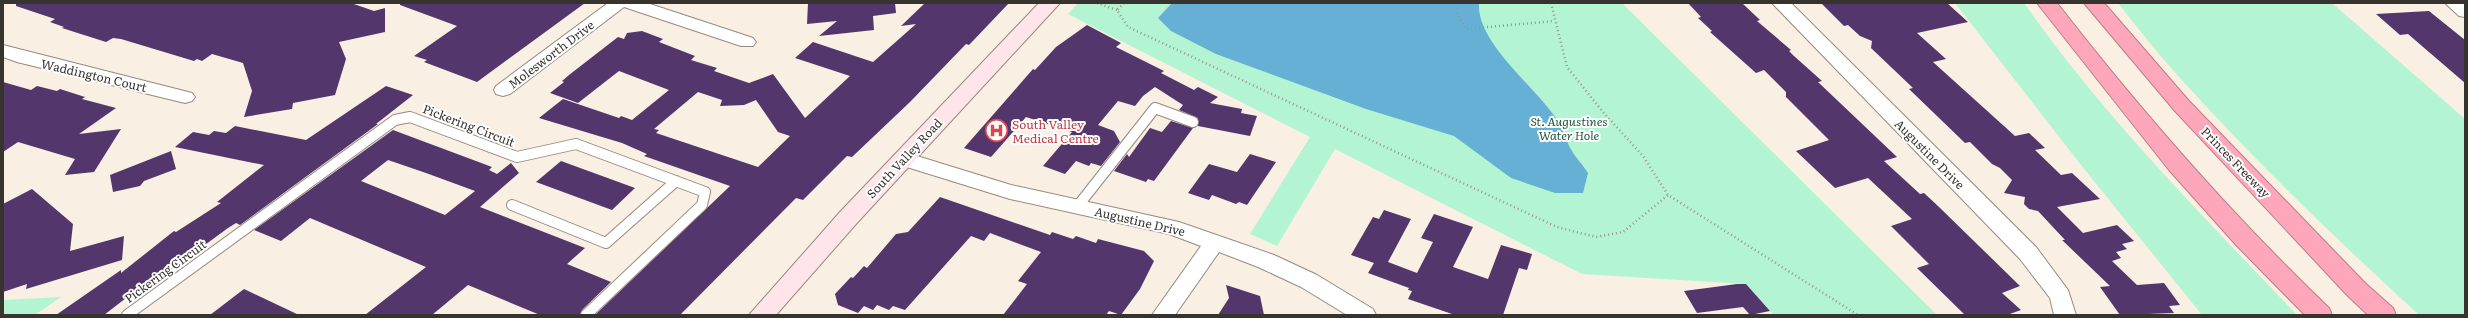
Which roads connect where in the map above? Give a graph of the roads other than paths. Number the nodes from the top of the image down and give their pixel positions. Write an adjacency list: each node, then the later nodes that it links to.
1 (619, 3): 11 (street, Molesworth Drive)
2 (629, 3): 9 (street)
3 (1050, 3): 14 (main road, South Valley Road)
4 (1781, 3): 24 (street, Augustine Drive)
5 (2047, 3): 25 (highway)
6 (2094, 3): 26 (highway, Princes Freeway)
7 (2454, 3): 8 (street)
8 (2465, 12)
9 (747, 42)
10 (3, 51): 12 (street, Waddington Court)
11 (503, 90)
12 (185, 97)
13 (1193, 122): 17 (lane)
14 (904, 159): 17 (street, Augustine Drive); 21 (main road, South Valley Road)
15 (676, 181): 16 (lane); 19 (lane, Pickering Circuit); 20 (lane, Pickering Circuit)
16 (512, 205)
17 (1077, 206): 18 (street, Augustine Drive)
18 (1215, 242): 22 (street); 23 (street, Augustine Drive)
19 (127, 315)
20 (586, 315)
21 (761, 315)
22 (1163, 315)
23 (1365, 315)
24 (2065, 315)
25 (2320, 315)
26 (2384, 315)

